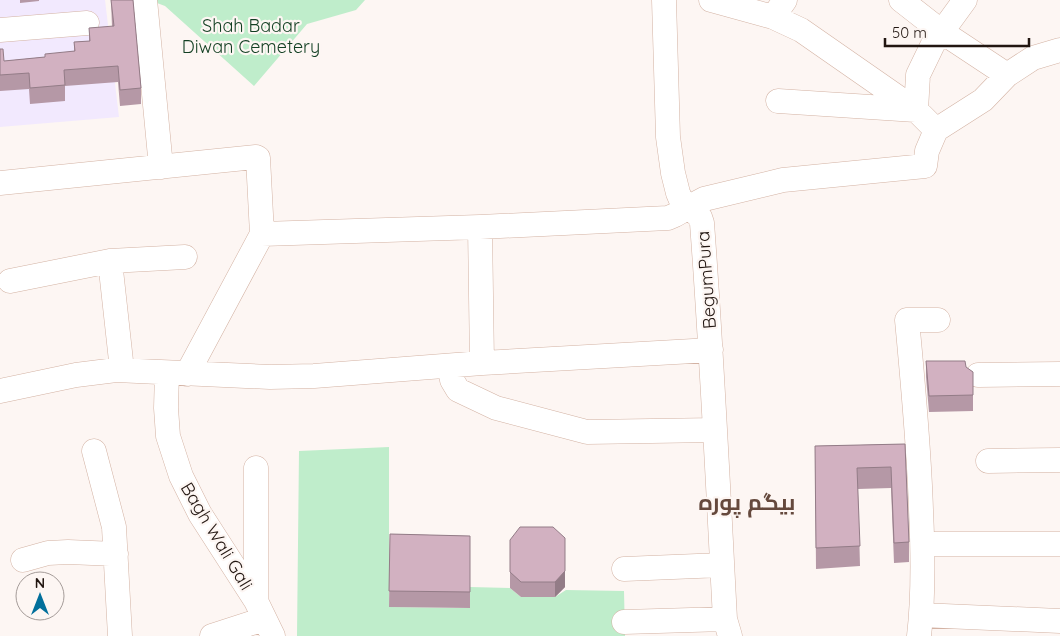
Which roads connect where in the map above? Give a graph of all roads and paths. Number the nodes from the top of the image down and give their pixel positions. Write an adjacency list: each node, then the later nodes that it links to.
1 (145, 0): 15 (street)
2 (664, 0): 17 (street)
3 (711, 0): 6 (street)
4 (901, 0): 9 (street)
5 (965, 0): 9 (street)
6 (779, 8): 13 (street)
7 (87, 23): 8 (street)
8 (0, 30)
9 (942, 32): 11 (street); 13 (street)
10 (1060, 50): 11 (street)
11 (1007, 75): 14 (street)
12 (778, 101): 13 (street)
13 (916, 110): 14 (street)
14 (936, 130): 17 (street, BegumPura)
15 (161, 167): 16 (street); 19 (street)
16 (0, 183)
17 (689, 207): 18 (street); 24 (street, BegumPura)
18 (480, 227): 19 (street); 25 (street)
19 (262, 234): 28 (street)
20 (185, 256): 21 (street)
21 (110, 261): 22 (street); 27 (street)
22 (10, 281)
23 (938, 320): 37 (street)
24 (711, 350): 25 (street); 32 (street, BegumPura)
25 (482, 364): 26 (street)
26 (450, 366): 28 (street); 32 (street)
27 (122, 370): 28 (street); 31 (street)
28 (177, 373): 43 (street, Bagh Wali Gali)
29 (1060, 374): 30 (street)
30 (978, 375)
31 (0, 391)
32 (714, 430): 41 (street, BegumPura)
33 (94, 451): 39 (street)
34 (1060, 460): 35 (street)
35 (988, 461)
36 (256, 468): 43 (street)
37 (922, 544): 38 (street); 46 (street)
38 (1060, 544)
39 (116, 554): 40 (street); 48 (street)
40 (22, 560)
41 (722, 565): 42 (street); 47 (street, BegumPura)
42 (624, 569)
43 (265, 618): 49 (street)
44 (1060, 621): 46 (street)
45 (624, 622): 47 (street)
46 (920, 626)
47 (727, 627)
48 (120, 636)
49 (212, 636)

